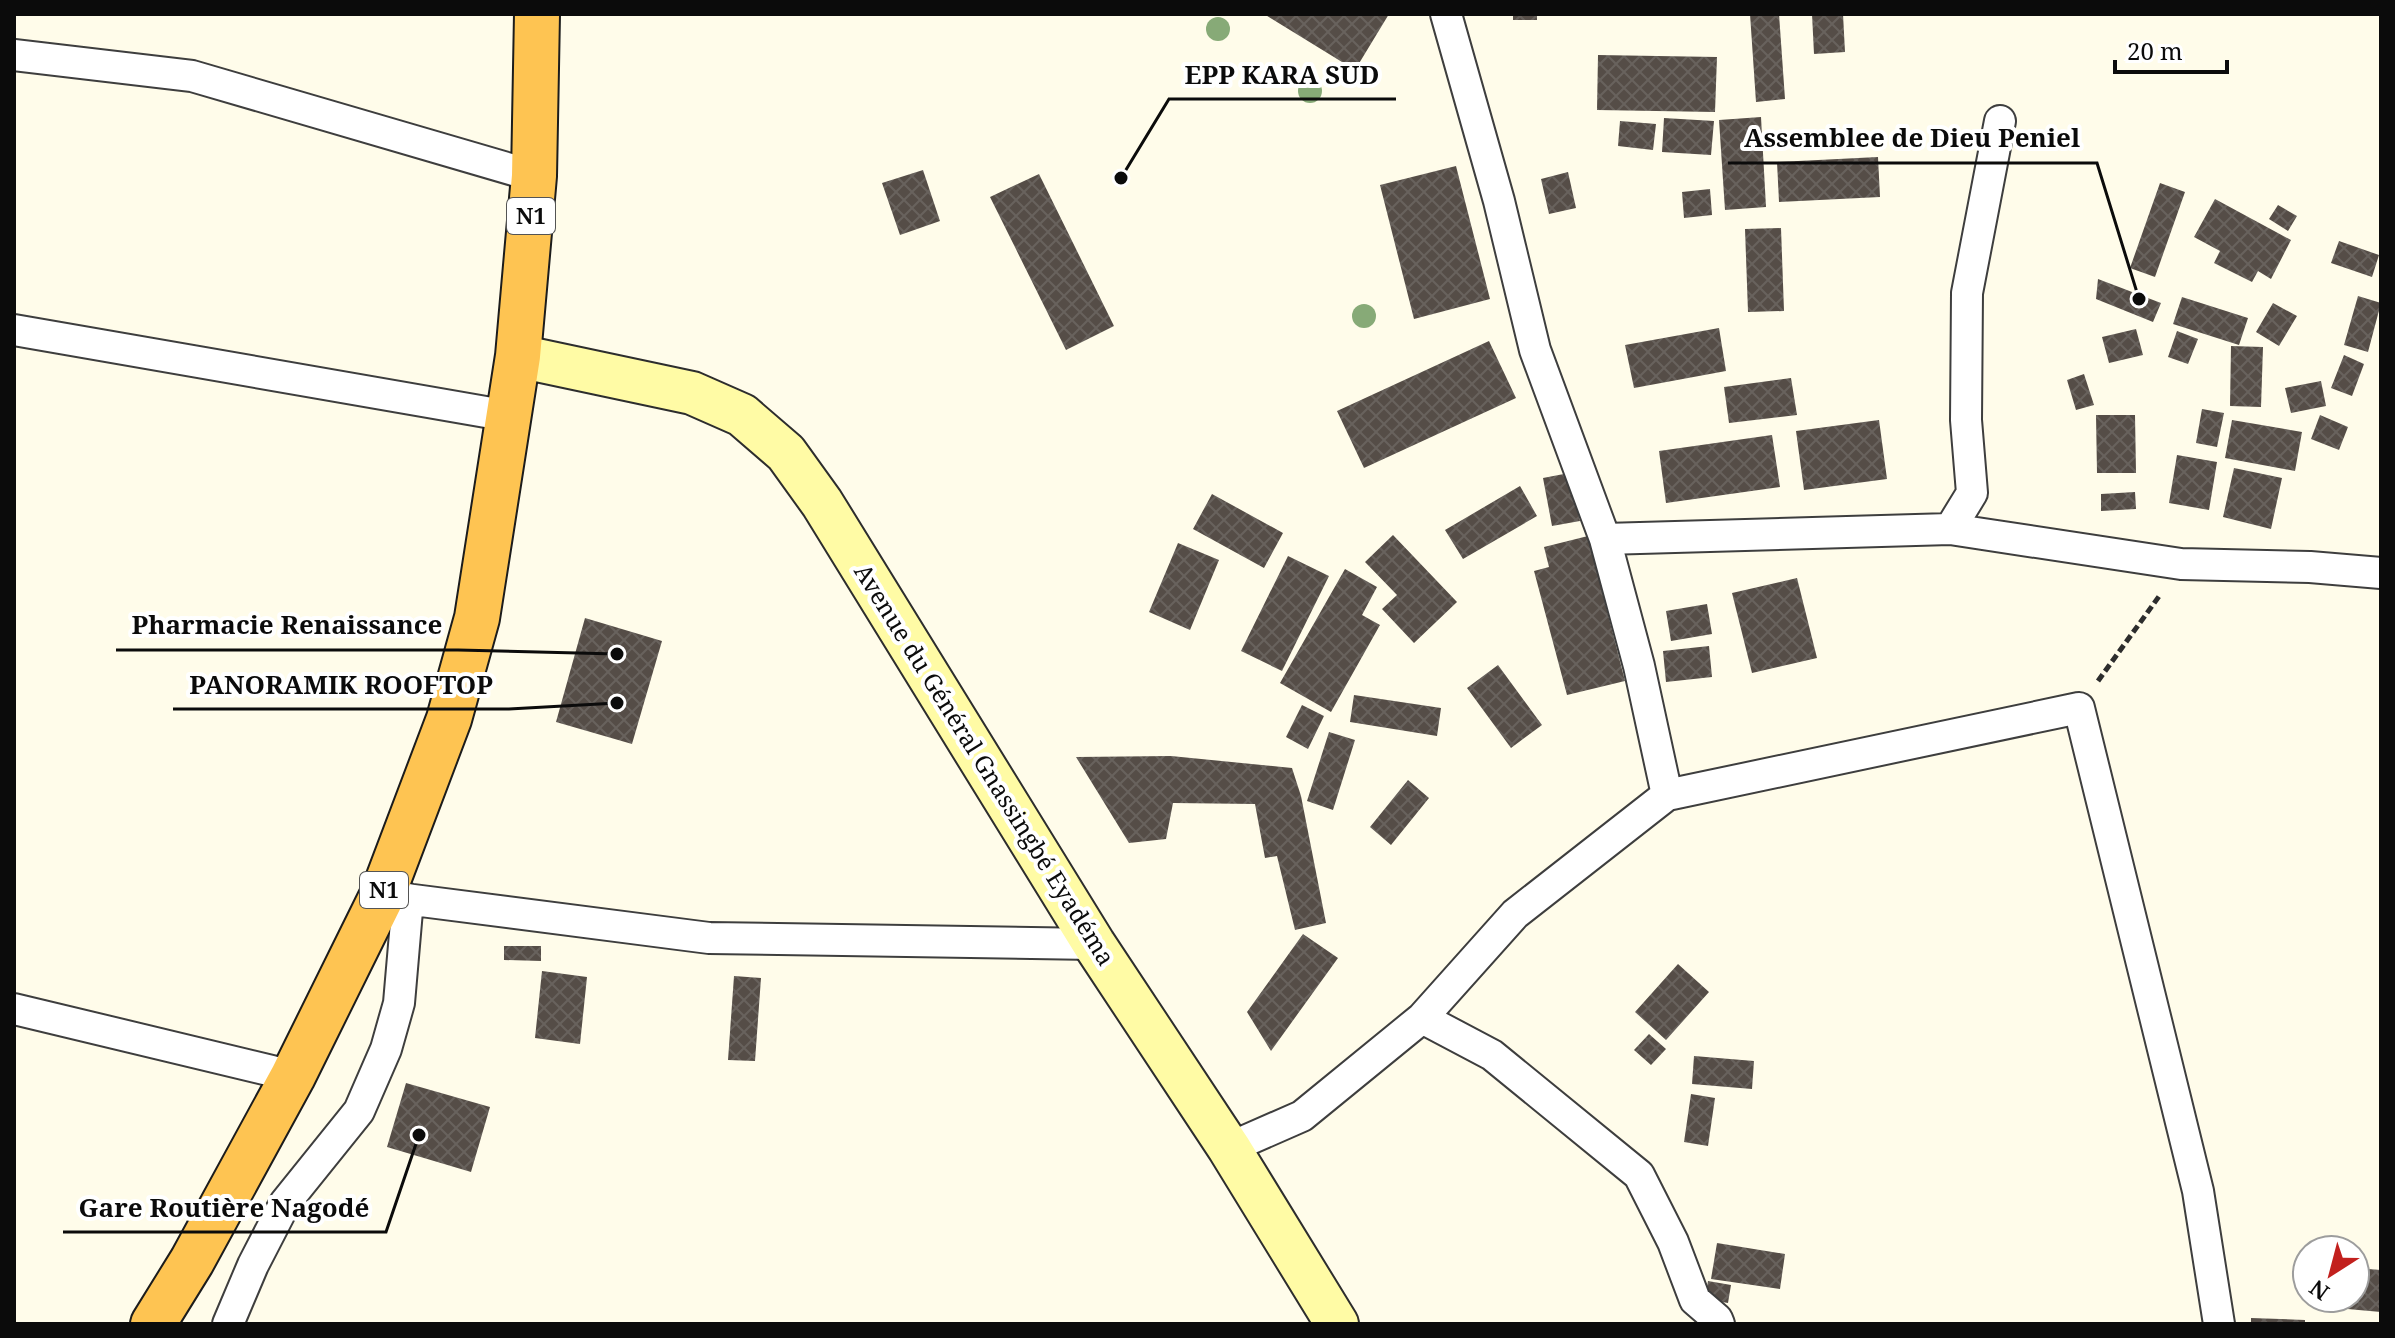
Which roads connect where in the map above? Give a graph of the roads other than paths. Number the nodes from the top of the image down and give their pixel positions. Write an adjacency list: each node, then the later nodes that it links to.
1 (537, 14): 5 (highway, N1)
2 (1446, 14): 10 (street)
3 (14, 55): 5 (street)
4 (2000, 121): 9 (street)
5 (534, 176): 7 (highway, N1)
6 (14, 330): 8 (street)
7 (518, 356): 8 (highway, N1); 14 (main road, Avenue du Général Gnassingbé Eyadéma)
8 (509, 416): 13 (highway, N1)
9 (1950, 529): 10 (street); 11 (street)
10 (1605, 539): 12 (street)
11 (2381, 573)
12 (1667, 795): 16 (street); 23 (street)
13 (395, 897): 14 (street); 17 (highway, N1); 20 (street)
14 (1094, 944): 18 (main road, Avenue du Général Gnassingbé Eyadéma)
15 (14, 1009): 17 (street)
16 (1422, 1018): 18 (street); 22 (street)
17 (293, 1076): 19 (highway, N1)
18 (1229, 1148): 21 (main road, Avenue du Général Gnassingbé Eyadéma)
19 (153, 1324)
20 (228, 1324)
21 (1337, 1324)
22 (1719, 1324)
23 (2219, 1324)

